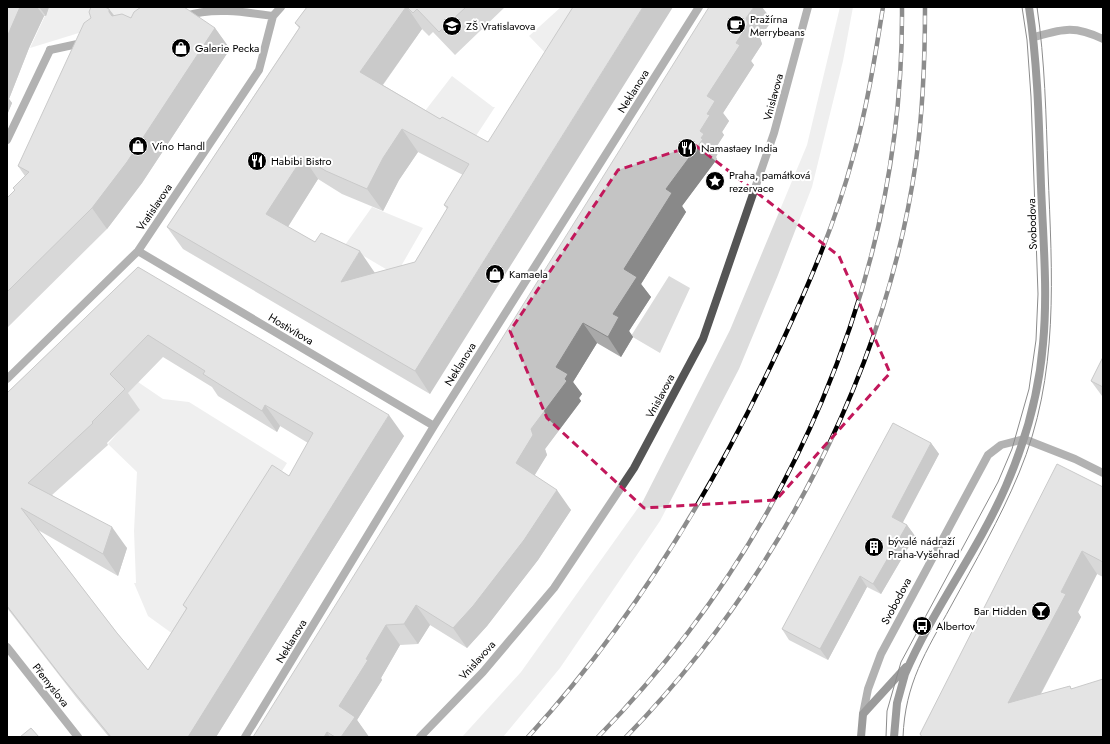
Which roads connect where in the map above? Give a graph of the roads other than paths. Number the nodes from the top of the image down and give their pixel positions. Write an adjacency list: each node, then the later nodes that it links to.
1 (281, 7): 5 (street, Vratislavova)
2 (699, 7): 13 (street, Neklanova)
3 (808, 7): 21 (street, Vnislavova)
4 (1029, 7): 7 (main road, Svobodova)
5 (273, 16): 6 (street); 11 (street, Vratislavova)
6 (175, 20)
7 (1034, 37): 9 (street); 14 (main road, Svobodova)
8 (94, 40): 10 (street)
9 (1103, 40)
10 (7, 140)
11 (138, 251): 12 (street, Vratislavova); 13 (street, Hostivítova)
12 (7, 379)
13 (434, 426): 20 (street, Neklanova)
14 (1024, 439): 15 (street); 17 (main road, Svobodova); 18 (street, Svobodova)
15 (1103, 474)
16 (7, 647): 19 (street, Přemyslova)
17 (911, 660): 18 (main road, Svobodova); 23 (main road, Svobodova)
18 (863, 714): 22 (main road, Svobodova)
19 (78, 737)
20 (245, 737)
21 (420, 737)
22 (862, 737)
23 (894, 737)

